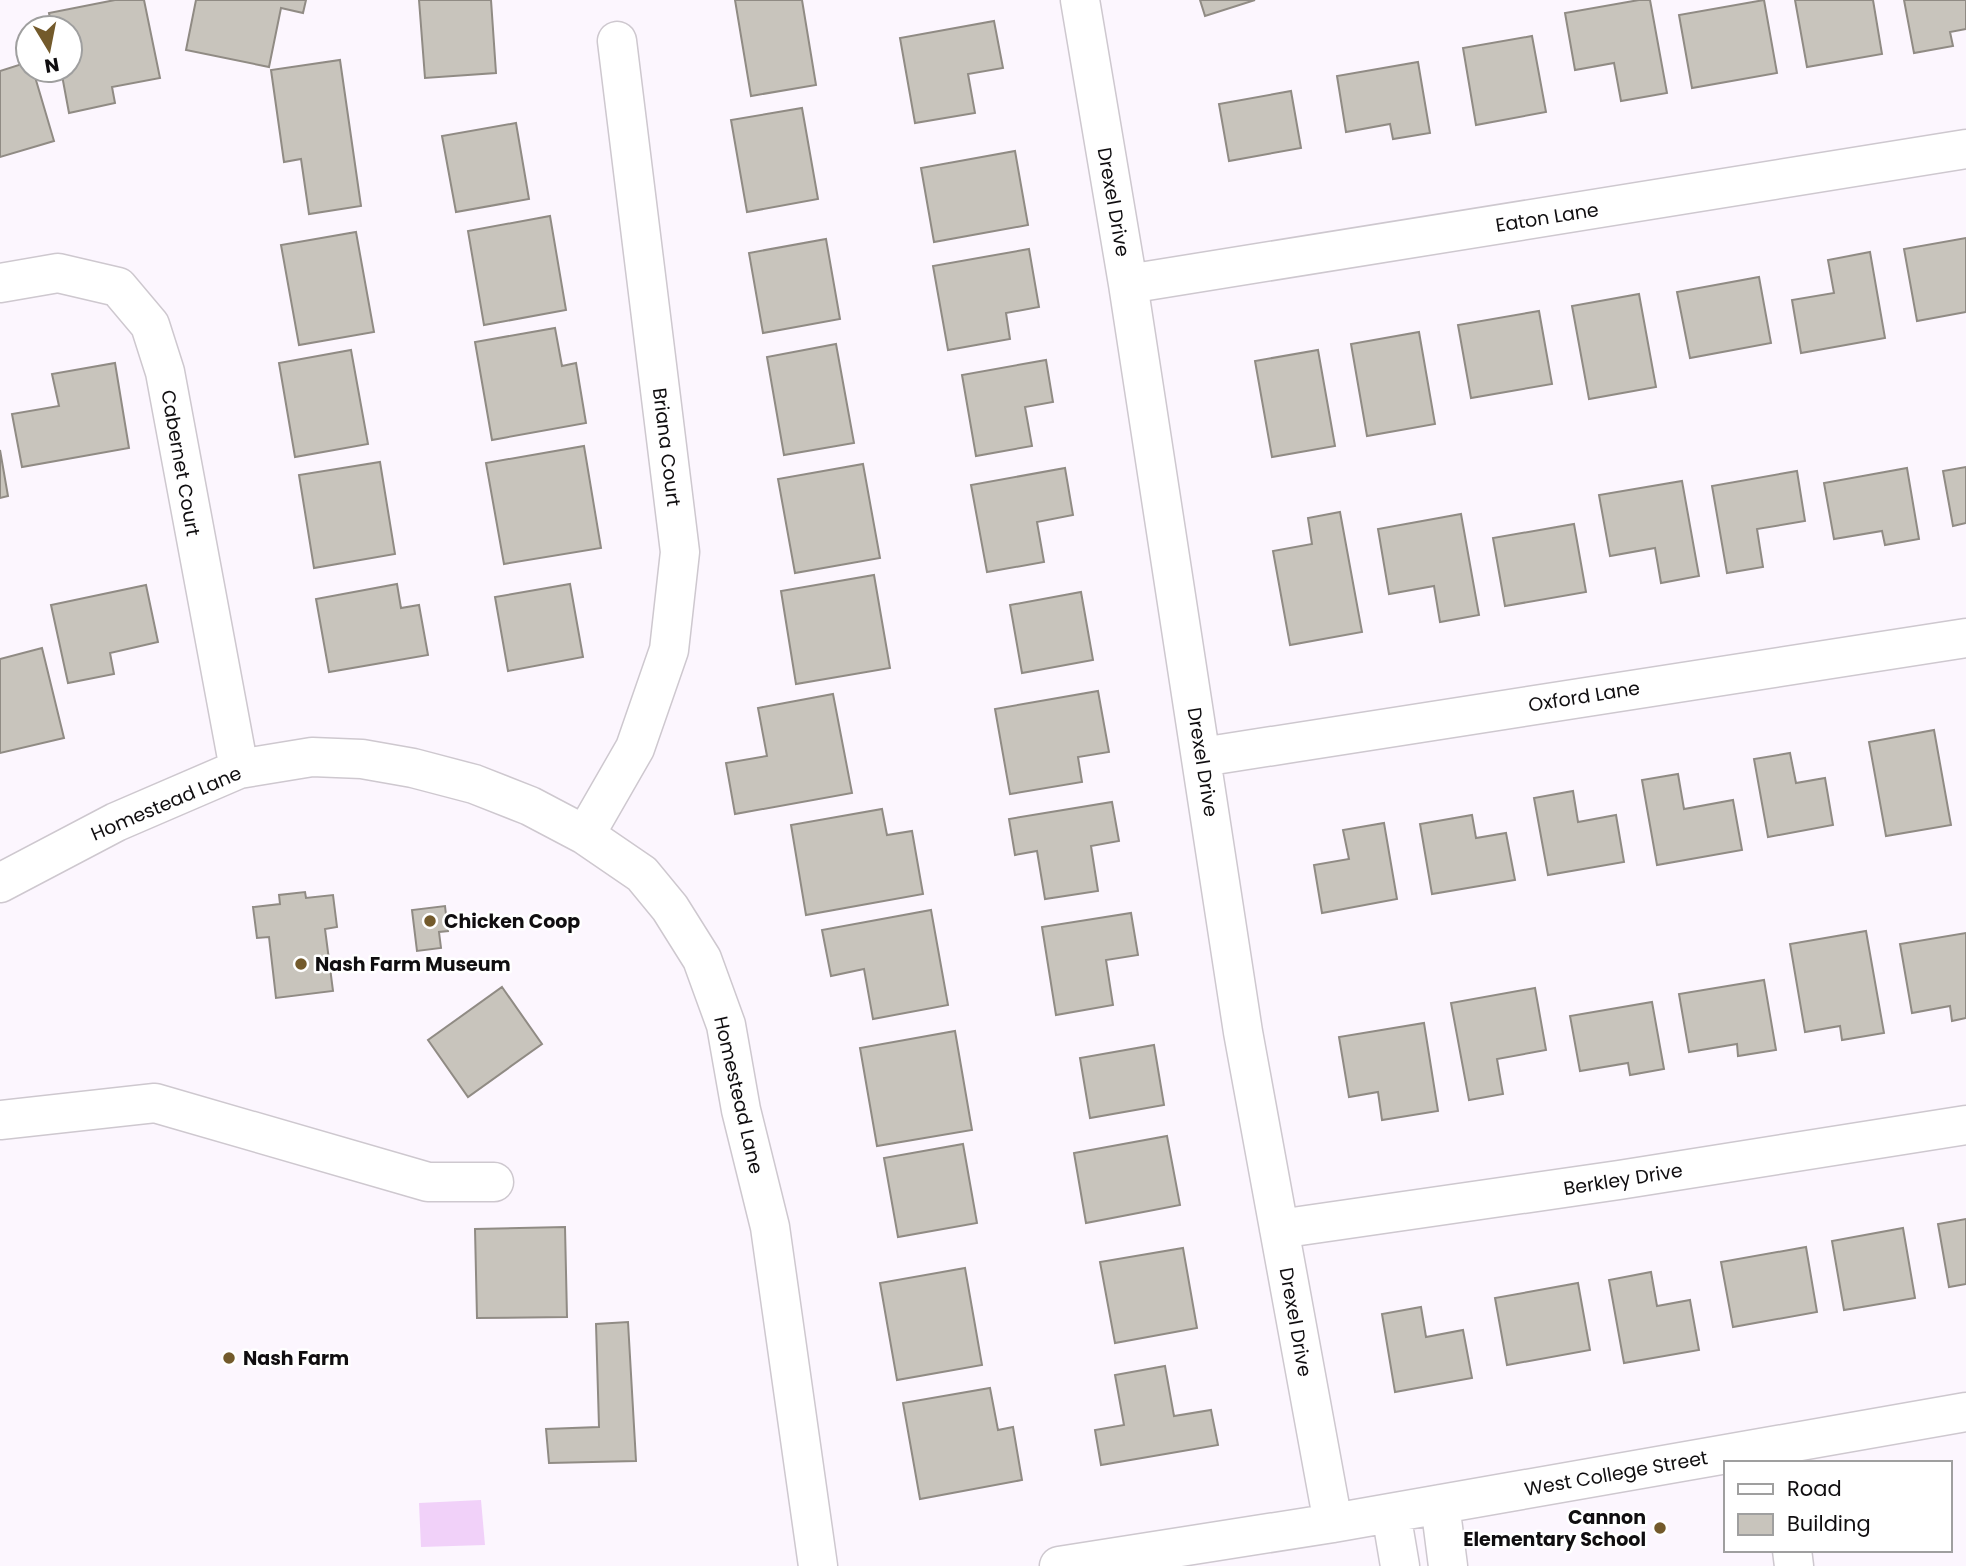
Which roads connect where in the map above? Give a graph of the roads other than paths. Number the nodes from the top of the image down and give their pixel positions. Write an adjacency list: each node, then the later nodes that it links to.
1 (1080, 0): 5 (street, Drexel Drive)
2 (617, 41): 9 (street, Briana Court)
3 (1966, 149): 5 (street, Eaton Lane)
4 (0, 283): 8 (street, Cabernet Court)
5 (1128, 284): 7 (street, Drexel Drive)
6 (1966, 638): 7 (street, Oxford Lane)
7 (1202, 757): 14 (street, Drexel Drive)
8 (239, 769): 9 (street, Homestead Lane); 10 (street, Homestead Lane)
9 (585, 835): 23 (street, Homestead Lane)
10 (0, 883)
11 (0, 1120): 13 (street)
12 (1966, 1125): 14 (street, Berkley Drive)
13 (494, 1182)
14 (1279, 1229): 21 (street, Drexel Drive)
15 (1966, 1412): 16 (street, West College Street)
16 (1779, 1454): 17 (street, West College Street)
17 (1732, 1461)
18 (1724, 1462): 19 (street, West College Street)
19 (1440, 1504): 20 (street, West College Street); 26 (street)
20 (1391, 1513): 21 (street, West College Street); 25 (street)
21 (1333, 1523): 22 (street, West College Street)
22 (1190, 1556): 24 (street, West College Street)
23 (818, 1566)
24 (1059, 1566)
25 (1400, 1566)
26 (1448, 1566)

